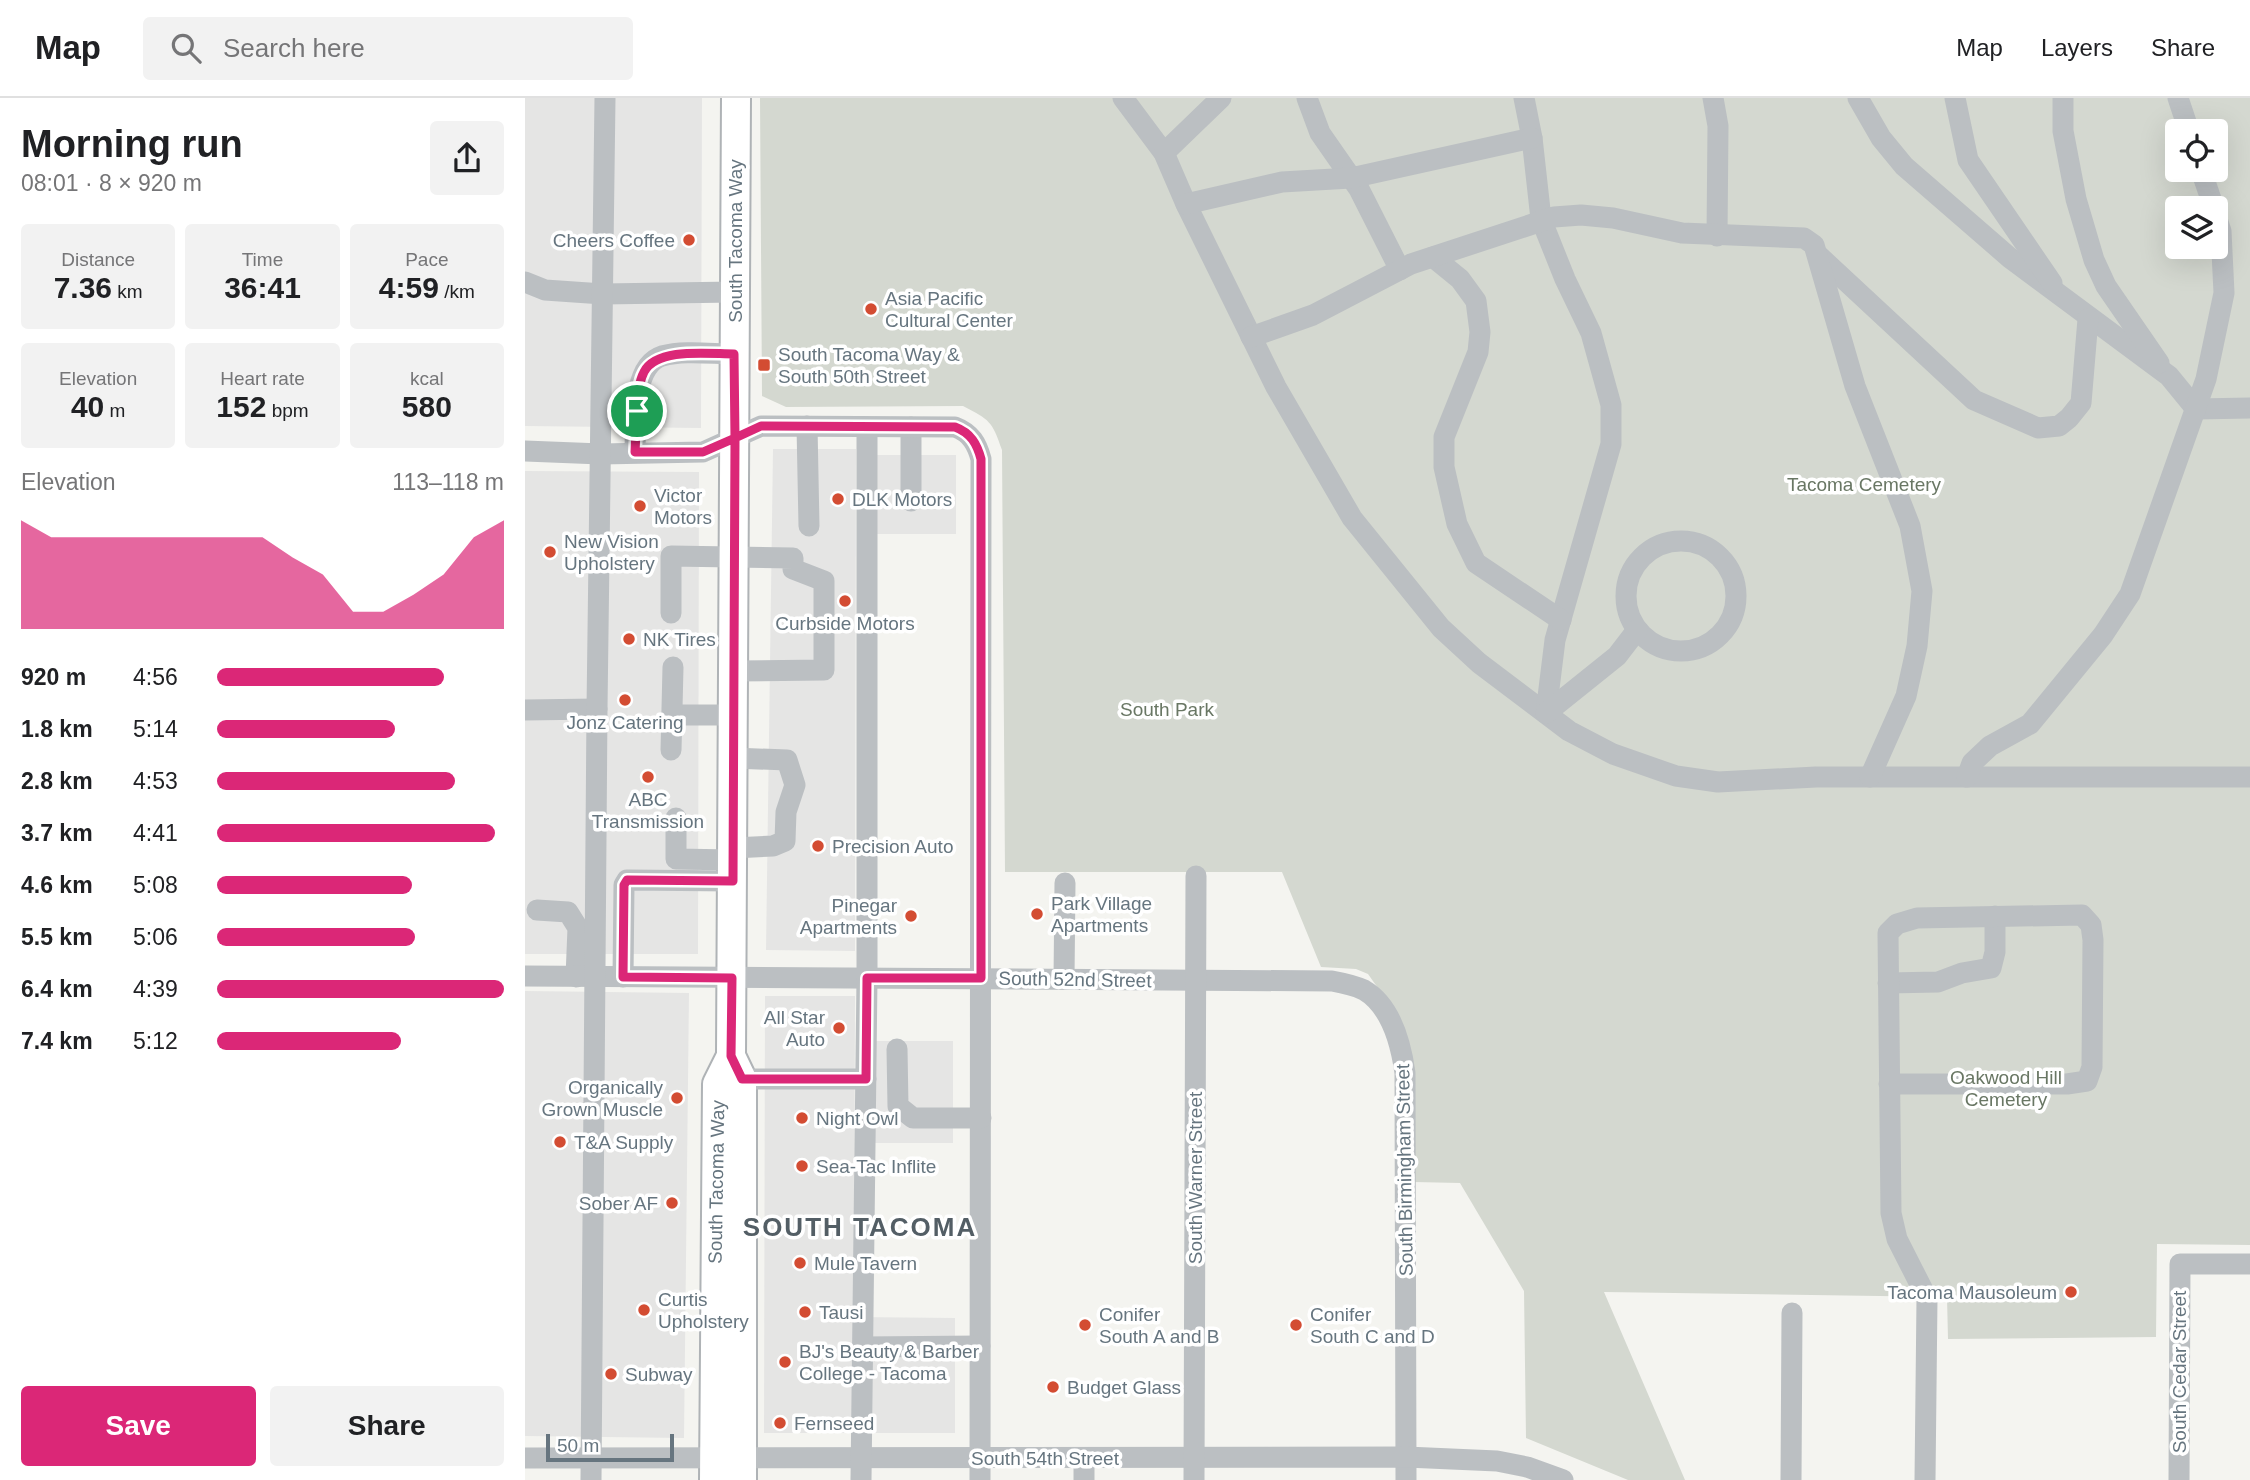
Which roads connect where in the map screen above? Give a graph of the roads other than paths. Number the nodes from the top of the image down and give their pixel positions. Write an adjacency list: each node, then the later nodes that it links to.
1 (605, 98): 25 (street)
2 (736, 98): 24 (main road, South Tacoma Way)
3 (1123, 98): 14 (street)
4 (1221, 98): 14 (street)
5 (1307, 98): 15 (street)
6 (1524, 98): 13 (street)
7 (1713, 98): 18 (street)
8 (1858, 98): 26 (street)
9 (1955, 98): 26 (street)
10 (2063, 98): 30 (street)
11 (2178, 98): 12 (street)
12 (2185, 119)
13 (1532, 138): 15 (street); 17 (street)
14 (1164, 153): 16 (street)
15 (1351, 178): 16 (street); 22 (street)
16 (1186, 204): 28 (street)
17 (1541, 219): 18 (street); 20 (street); 44 (street)
18 (1717, 236): 19 (street)
19 (1819, 256): 27 (street); 55 (street)
20 (1433, 257): 22 (street); 44 (street)
21 (2222, 259): 31 (street)
22 (1399, 270): 28 (street)
23 (525, 282): 25 (street)
24 (734, 292): 25 (street); 29 (main road, South Tacoma Way)
25 (603, 294): 39 (street)
26 (2063, 299): 27 (street)
27 (2088, 318): 30 (street)
28 (1251, 337): 50 (street)
29 (734, 354): 36 (main road, South Tacoma Way); 38 (street)
30 (2169, 376): 31 (street)
31 (2196, 408): 32 (street); 56 (street)
32 (2250, 408)
33 (807, 426): 34 (street); 36 (street); 41 (street)
34 (867, 427): 35 (street); 68 (street)
35 (911, 427): 40 (street); 69 (street)
36 (735, 438): 38 (street); 42 (main road, South Tacoma Way)
37 (525, 452): 39 (street)
38 (635, 452): 39 (street)
39 (601, 454): 48 (street)
40 (911, 501)
41 (809, 526)
42 (734, 557): 43 (street); 47 (main road, South Tacoma Way); 47 (street)
43 (671, 613)
44 (1561, 620): 50 (street)
45 (1637, 630): 45 (street); 50 (street)
46 (673, 667): 51 (street)
47 (734, 671): 52 (main road, South Tacoma Way)
48 (597, 709): 49 (street); 65 (street)
49 (525, 710)
50 (1546, 713): 55 (street)
51 (672, 715): 52 (street); 53 (street)
52 (734, 715): 54 (main road, South Tacoma Way)
53 (671, 750)
54 (733, 758): 59 (main road, South Tacoma Way); 59 (street)
55 (1870, 777): 56 (street)
56 (1967, 777): 57 (street)
57 (2250, 777)
58 (675, 818): 59 (street)
59 (733, 863): 66 (street); 67 (main road, South Tacoma Way)
60 (1196, 876): 71 (street, South Warner Street)
61 (1065, 883): 70 (street)
62 (537, 910): 65 (street)
63 (1995, 916): 73 (street); 73 (street); 77 (street)
64 (525, 976): 65 (street, South 52nd Street)
65 (586, 977): 66 (street, South 52nd Street); 83 (street)
66 (623, 977): 67 (street, South 52nd Street)
67 (732, 978): 68 (street, South 52nd Street); 75 (main road, South Tacoma Way)
68 (867, 978): 69 (street, South 52nd Street); 76 (street)
69 (981, 978): 70 (street, South 52nd Street); 78 (street)
70 (1064, 979): 71 (street, South 52nd Street)
71 (1196, 980): 72 (street, South 52nd Street); 84 (street, South Warner Street)
72 (1332, 981): 85 (street, South Birmingham Street)
73 (1888, 983): 77 (street)
74 (897, 1049): 78 (street)
75 (737, 1068): 76 (street); 90 (main road, South Tacoma Way); 91 (main road, South Tacoma Way)
76 (866, 1079): 82 (street)
77 (1889, 1084): 101 (street)
78 (981, 1118): 81 (street)
79 (2250, 1265): 102 (street, South Cedar Street)
80 (1792, 1313): 100 (street)
81 (979, 1346): 82 (street); 88 (street)
82 (862, 1347): 87 (street)
83 (591, 1457): 86 (street, South 54th Street); 90 (street, South 54th Street); 93 (street)
84 (1194, 1457): 85 (street, South 54th Street); 89 (street, South 54th Street); 97 (street, South Warner Street)
85 (1406, 1457): 92 (street, South 54th Street); 98 (street, South Birmingham Street)
86 (525, 1458)
87 (861, 1458): 88 (street, South 54th Street); 91 (street, South 54th Street); 94 (street)
88 (980, 1458): 89 (street, South 54th Street); 95 (street)
89 (1084, 1458): 96 (street)
90 (714, 1468): 91 (street, South 54th Street)
91 (742, 1469)
92 (1515, 1472): 99 (street, South 54th Street)
93 (591, 1480)
94 (861, 1480)
95 (980, 1480)
96 (1084, 1480)
97 (1194, 1480)
98 (1406, 1480)
99 (1563, 1480)
100 (1791, 1480)
101 (1925, 1480)
102 (2179, 1480)

